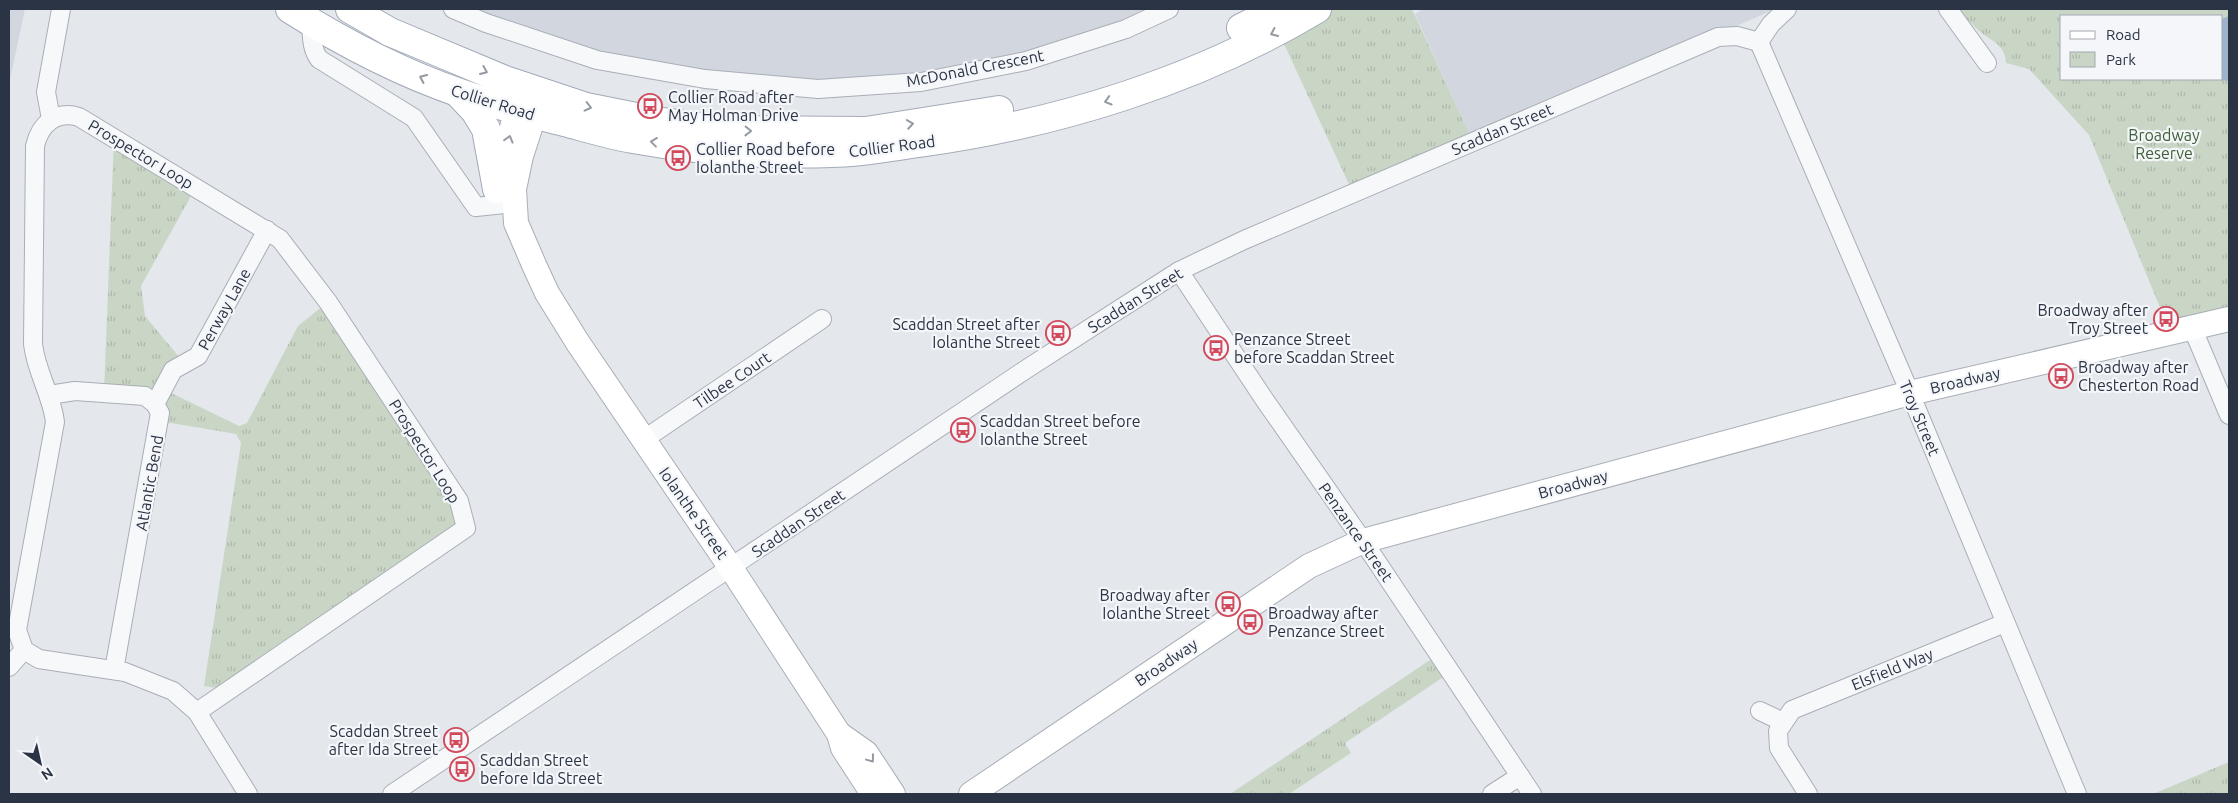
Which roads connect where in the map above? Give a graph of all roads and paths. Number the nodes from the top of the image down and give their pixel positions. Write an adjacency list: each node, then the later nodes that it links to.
1 (61, 9): 14 (street)
2 (350, 9): 13 (main road, Collier Road, one-way to 13)
3 (453, 9): 4 (street, McDonald Crescent)
4 (1169, 9)
5 (1279, 9): 13 (main road, Collier Road, one-way to 5)
6 (1317, 9): 13 (main road, Collier Road, one-way to 13)
7 (1787, 9): 10 (street)
8 (1948, 9): 11 (street)
9 (300, 16): 12 (main road, Collier Road, one-way to 9); 15 (street)
10 (1759, 42): 17 (street, Scaddan Street); 21 (street, Troy Street)
11 (1986, 63)
12 (458, 93): 13 (main road, Collier Road); 15 (main road)
13 (530, 101): 15 (street, Iolanthe Street)
14 (51, 119): 16 (street, Prospector Loop); 22 (street)
15 (503, 199): 25 (street, Iolanthe Street)
16 (267, 230): 23 (street, Perway Lane); 33 (street, Prospector Loop)
17 (1179, 271): 26 (street, Penzance Street); 27 (street, Scaddan Street)
18 (822, 319): 25 (street, Tilbee Court)
19 (2229, 319): 20 (street, Broadway)
20 (2192, 327): 21 (street, Broadway); 24 (street)
21 (1910, 393): 26 (street, Broadway); 28 (street, Troy Street)
22 (49, 395): 23 (street); 29 (street)
23 (155, 404): 31 (street, Atlantic Bend)
24 (2229, 415)
25 (643, 440): 27 (street, Iolanthe Street)
26 (1363, 541): 36 (street, Penzance Street); 37 (street, Broadway)
27 (731, 568): 35 (street, Iolanthe Street); 39 (street, Scaddan Street)
28 (2005, 623): 34 (street, Elsfield Way); 45 (street, Troy Street)
29 (24, 650): 30 (street); 31 (street)
30 (9, 667)
31 (114, 670): 33 (street)
32 (1760, 711): 34 (street)
33 (197, 712): 38 (street)
34 (1783, 722): 44 (street)
35 (840, 734): 40 (street, Iolanthe Street); 41 (street, Iolanthe Street, one-way to 41)
36 (1520, 776): 42 (street); 43 (street, Penzance Street)
37 (970, 792)
38 (248, 794)
39 (392, 794)
40 (873, 794)
41 (893, 794)
42 (1492, 794)
43 (1532, 794)
44 (1808, 794)
45 (2077, 794)

